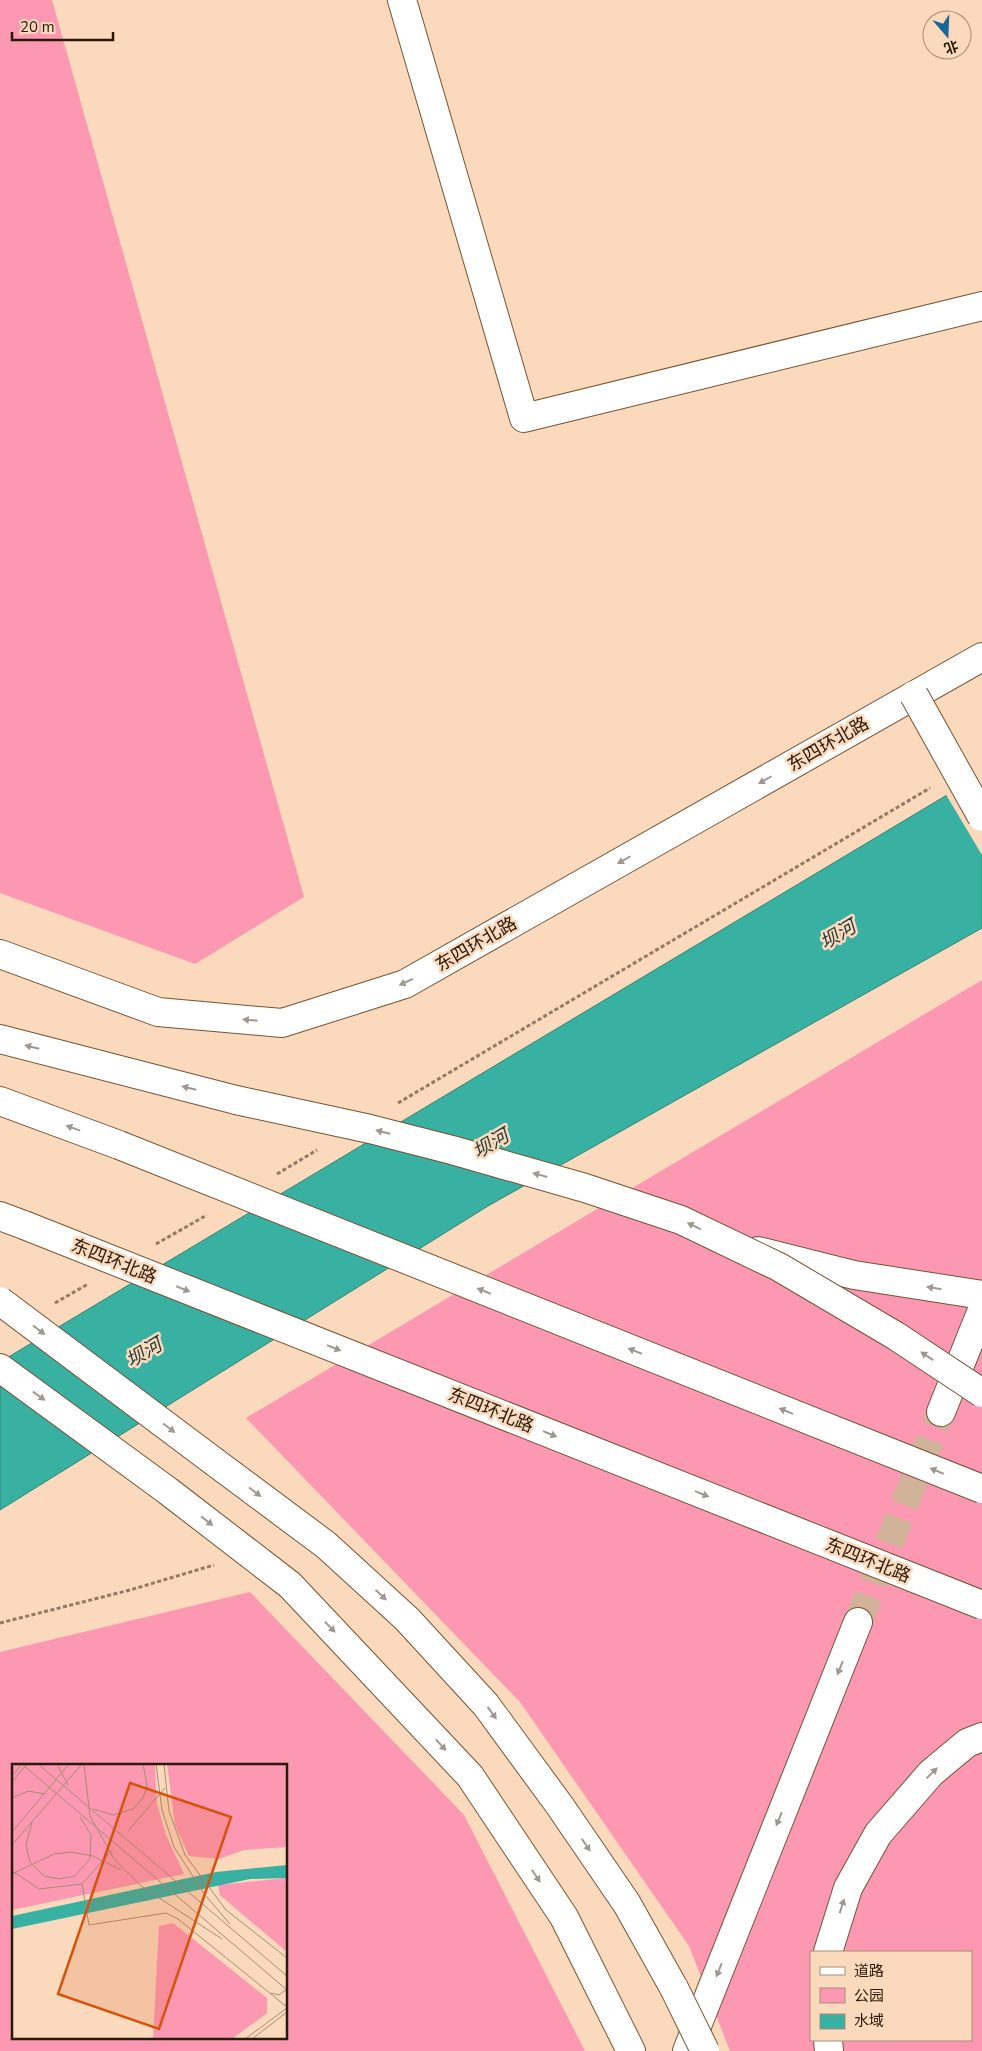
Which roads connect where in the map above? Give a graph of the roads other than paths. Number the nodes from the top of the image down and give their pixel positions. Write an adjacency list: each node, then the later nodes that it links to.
1 (402, 0): 2 (main road)
2 (982, 306)
3 (982, 657): 4 (main road, 东四环北路)
4 (914, 695): 5 (main road, bridge); 6 (main road, 东四环北路, one-way to 6)
5 (982, 817)
6 (0, 954)
7 (0, 1039): 10 (main road, one-way to 7, bridge)
8 (0, 1101): 17 (main road, one-way to 8, bridge)
9 (0, 1216): 18 (main road, 东四环北路, one-way to 18, bridge)
10 (730, 1244): 11 (main road, one-way to 10, bridge); 15 (main road, one-way to 10, bridge)
11 (982, 1295)
12 (0, 1301): 24 (main road, one-way to 24, bridge)
13 (982, 1310): 16 (main road)
14 (0, 1368): 22 (main road, one-way to 22)
15 (982, 1393)
16 (941, 1412)
17 (982, 1489)
18 (982, 1605)
19 (858, 1622): 23 (main road, one-way to 23)
20 (982, 1737): 21 (main road, one-way to 20)
21 (828, 1951)
22 (631, 2051)
23 (687, 2051)
24 (705, 2051)

